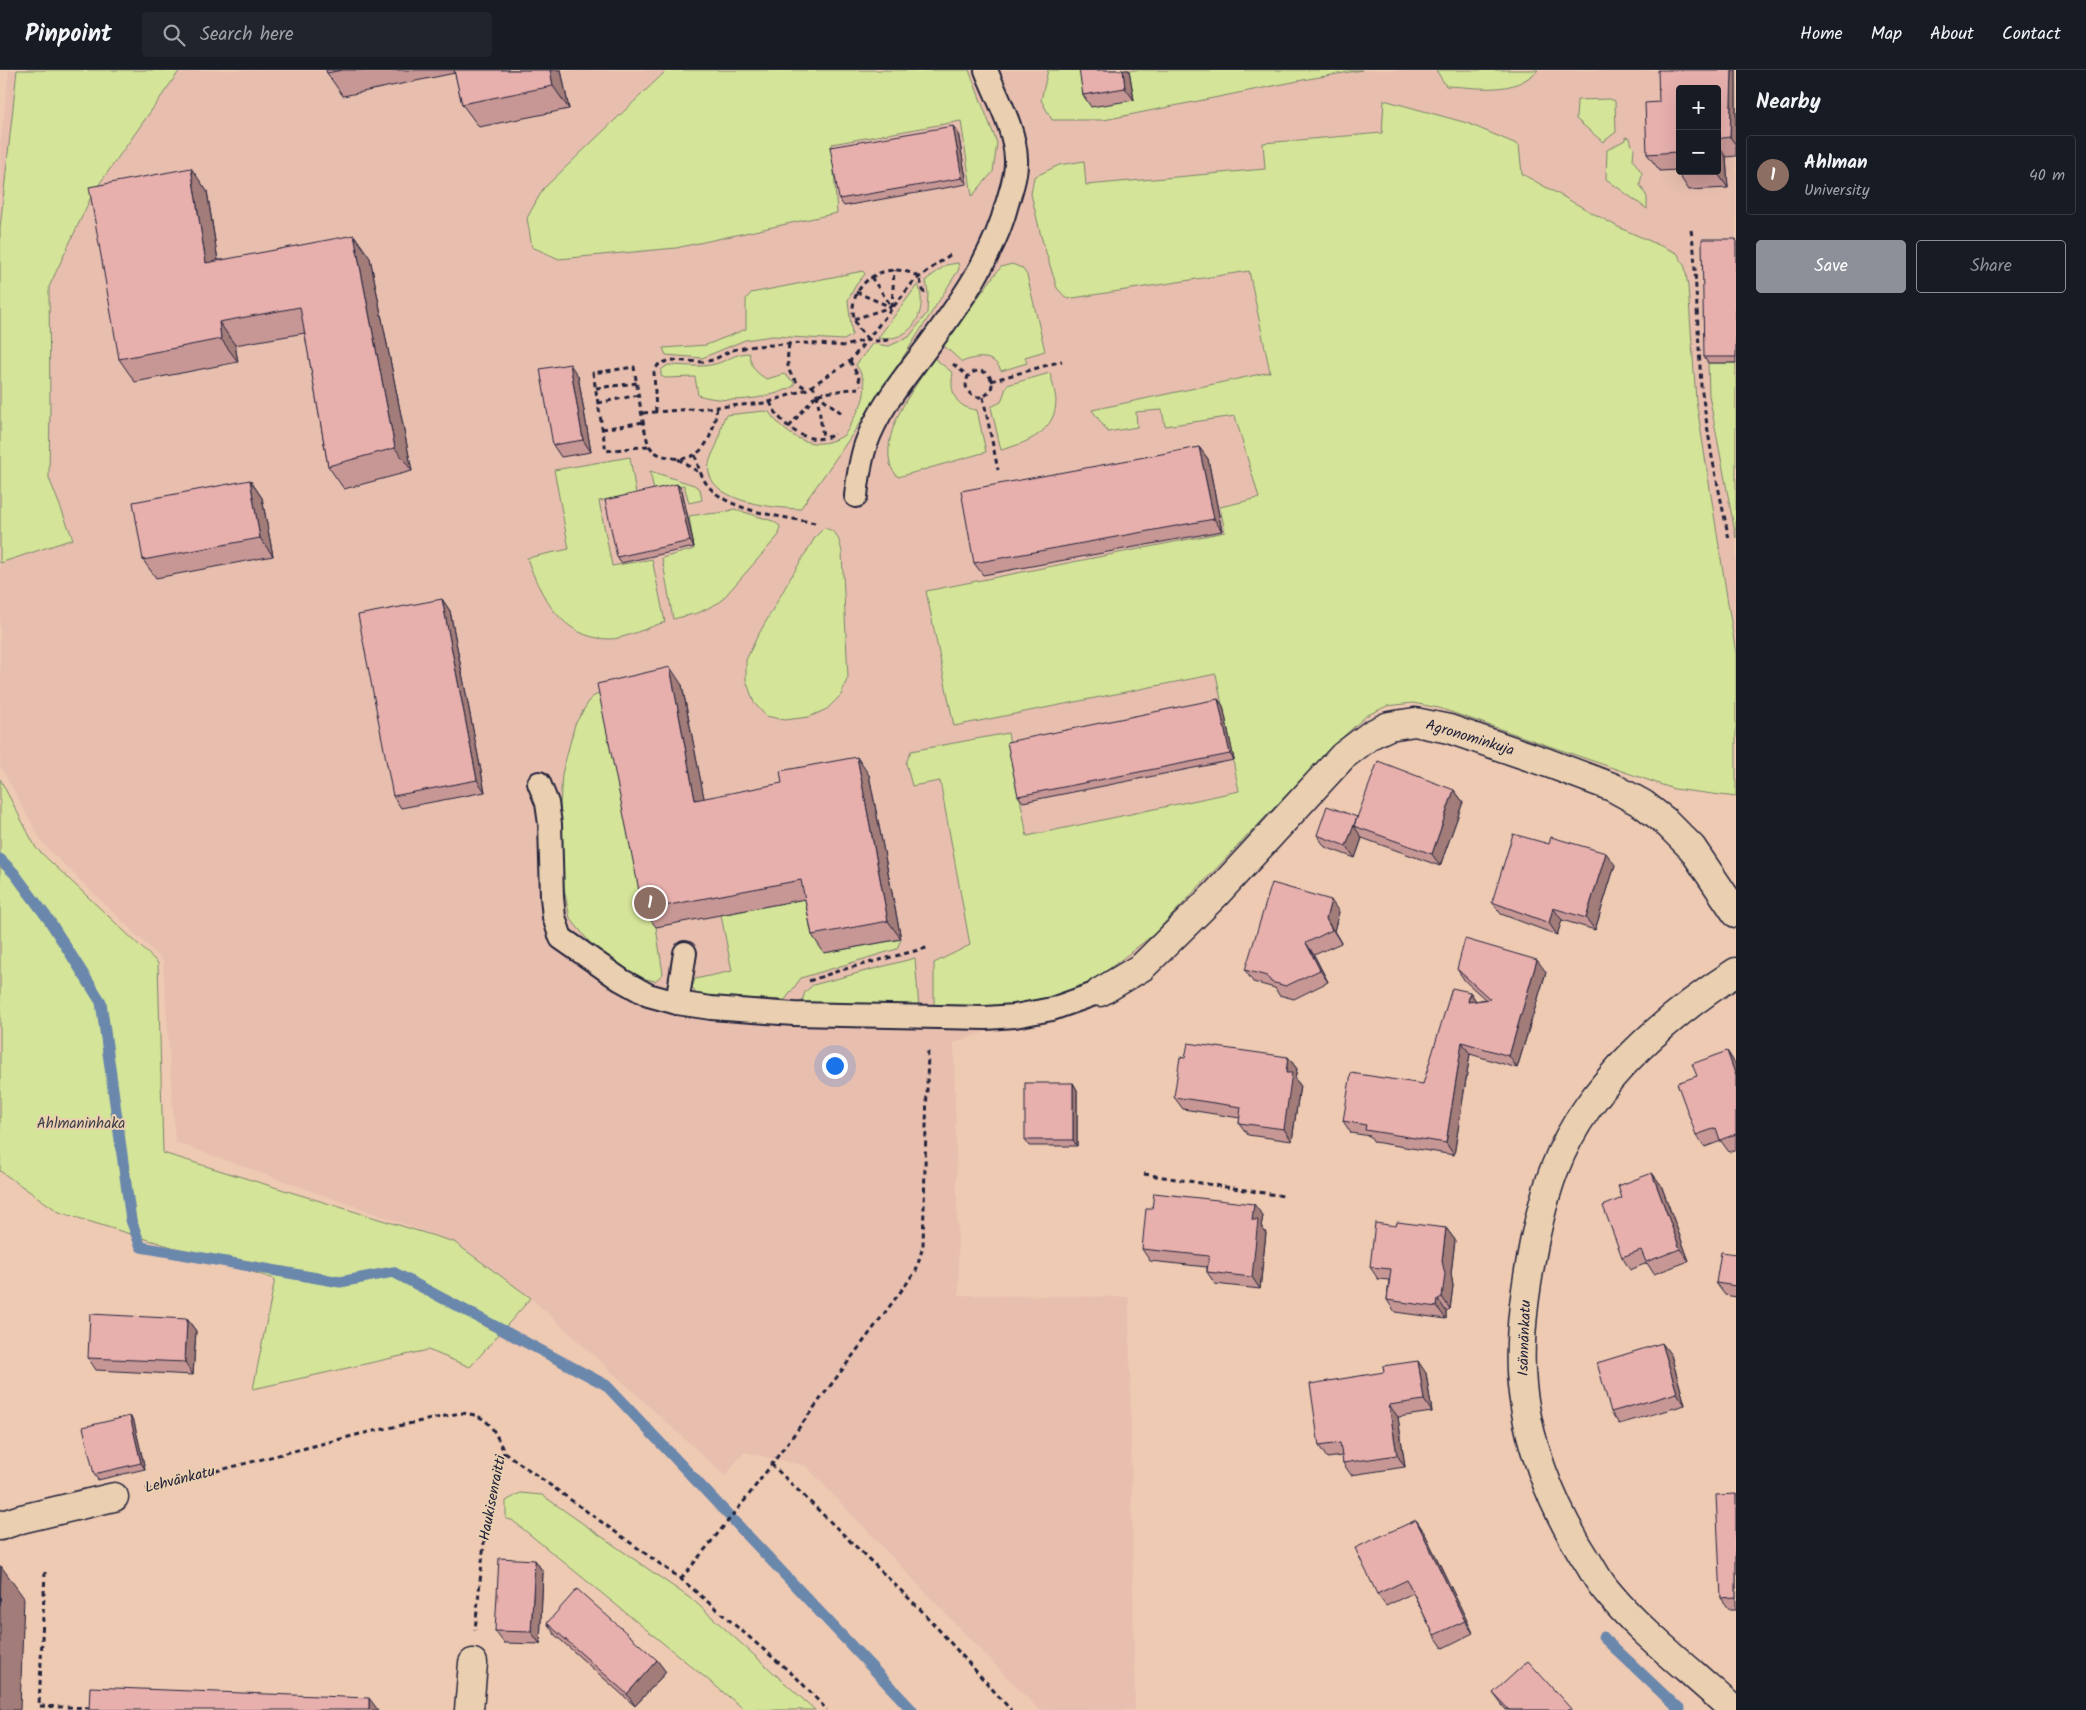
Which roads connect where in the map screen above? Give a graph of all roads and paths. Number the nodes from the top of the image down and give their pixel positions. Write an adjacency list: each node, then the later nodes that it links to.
1 (986, 70): 40 (lane)
2 (1691, 230): 42 (path)
3 (958, 249): 6 (path)
4 (894, 270): 5 (path); 6 (path); 8 (path)
5 (871, 277): 7 (path); 8 (path)
6 (919, 277): 8 (path)
7 (856, 292): 8 (path); 9 (path)
8 (892, 307): 9 (path); 10 (path)
9 (854, 319): 10 (path)
10 (868, 339): 11 (path); 13 (path)
11 (789, 344): 18 (path); 27 (path)
12 (1062, 361): 14 (path)
13 (850, 362): 16 (path); 19 (path)
14 (992, 381): 23 (path); 23 (path)
15 (637, 383): 17 (path); 17 (path); 21 (path)
16 (812, 385): 18 (path); 20 (path)
17 (596, 388): 25 (path)
18 (807, 388): 24 (path)
19 (861, 388): 20 (path); 22 (path)
20 (816, 394): 29 (path); 31 (path); 34 (path)
21 (639, 395): 25 (path); 28 (path)
22 (862, 395)
23 (983, 397): 38 (path)
24 (770, 402): 26 (path); 31 (path)
25 (598, 403): 32 (path)
26 (717, 407): 27 (path); 36 (path)
27 (656, 412): 28 (path)
28 (643, 413): 30 (path)
29 (851, 420)
30 (644, 422): 32 (path); 35 (path)
31 (789, 427): 34 (path)
32 (602, 429): 35 (path)
33 (841, 431): 34 (path)
34 (823, 437)
35 (648, 446): 37 (path)
36 (695, 455): 37 (path); 39 (path)
37 (678, 459): 39 (path)
38 (998, 470)
39 (700, 473): 41 (path)
40 (856, 496)
41 (815, 523)
42 (1729, 539)
43 (539, 783): 49 (lane)
44 (1736, 913): 48 (street, Agronominkuja)
45 (930, 947): 50 (path)
46 (685, 954): 49 (lane)
47 (1736, 972): 67 (street, Isännänkatu)
48 (1100, 992): 51 (lane)
49 (677, 1003): 50 (lane)
50 (781, 1013): 51 (lane)
51 (929, 1017): 56 (path)
52 (1144, 1174): 53 (path)
53 (1283, 1196)
54 (360, 1434): 55 (path, Haukisenraitti); 57 (path, Lehvänkatu)
55 (504, 1452): 60 (path); 61 (path, Haukisenraitti)
56 (771, 1464): 60 (path); 66 (path)
57 (114, 1497): 58 (street)
58 (0, 1526)
59 (45, 1572): 62 (path)
60 (681, 1579): 65 (path)
61 (473, 1663): 64 (street)
62 (38, 1708): 63 (path)
63 (96, 1708)
64 (469, 1710)
65 (827, 1710)
66 (1011, 1710)
67 (1733, 1710)

